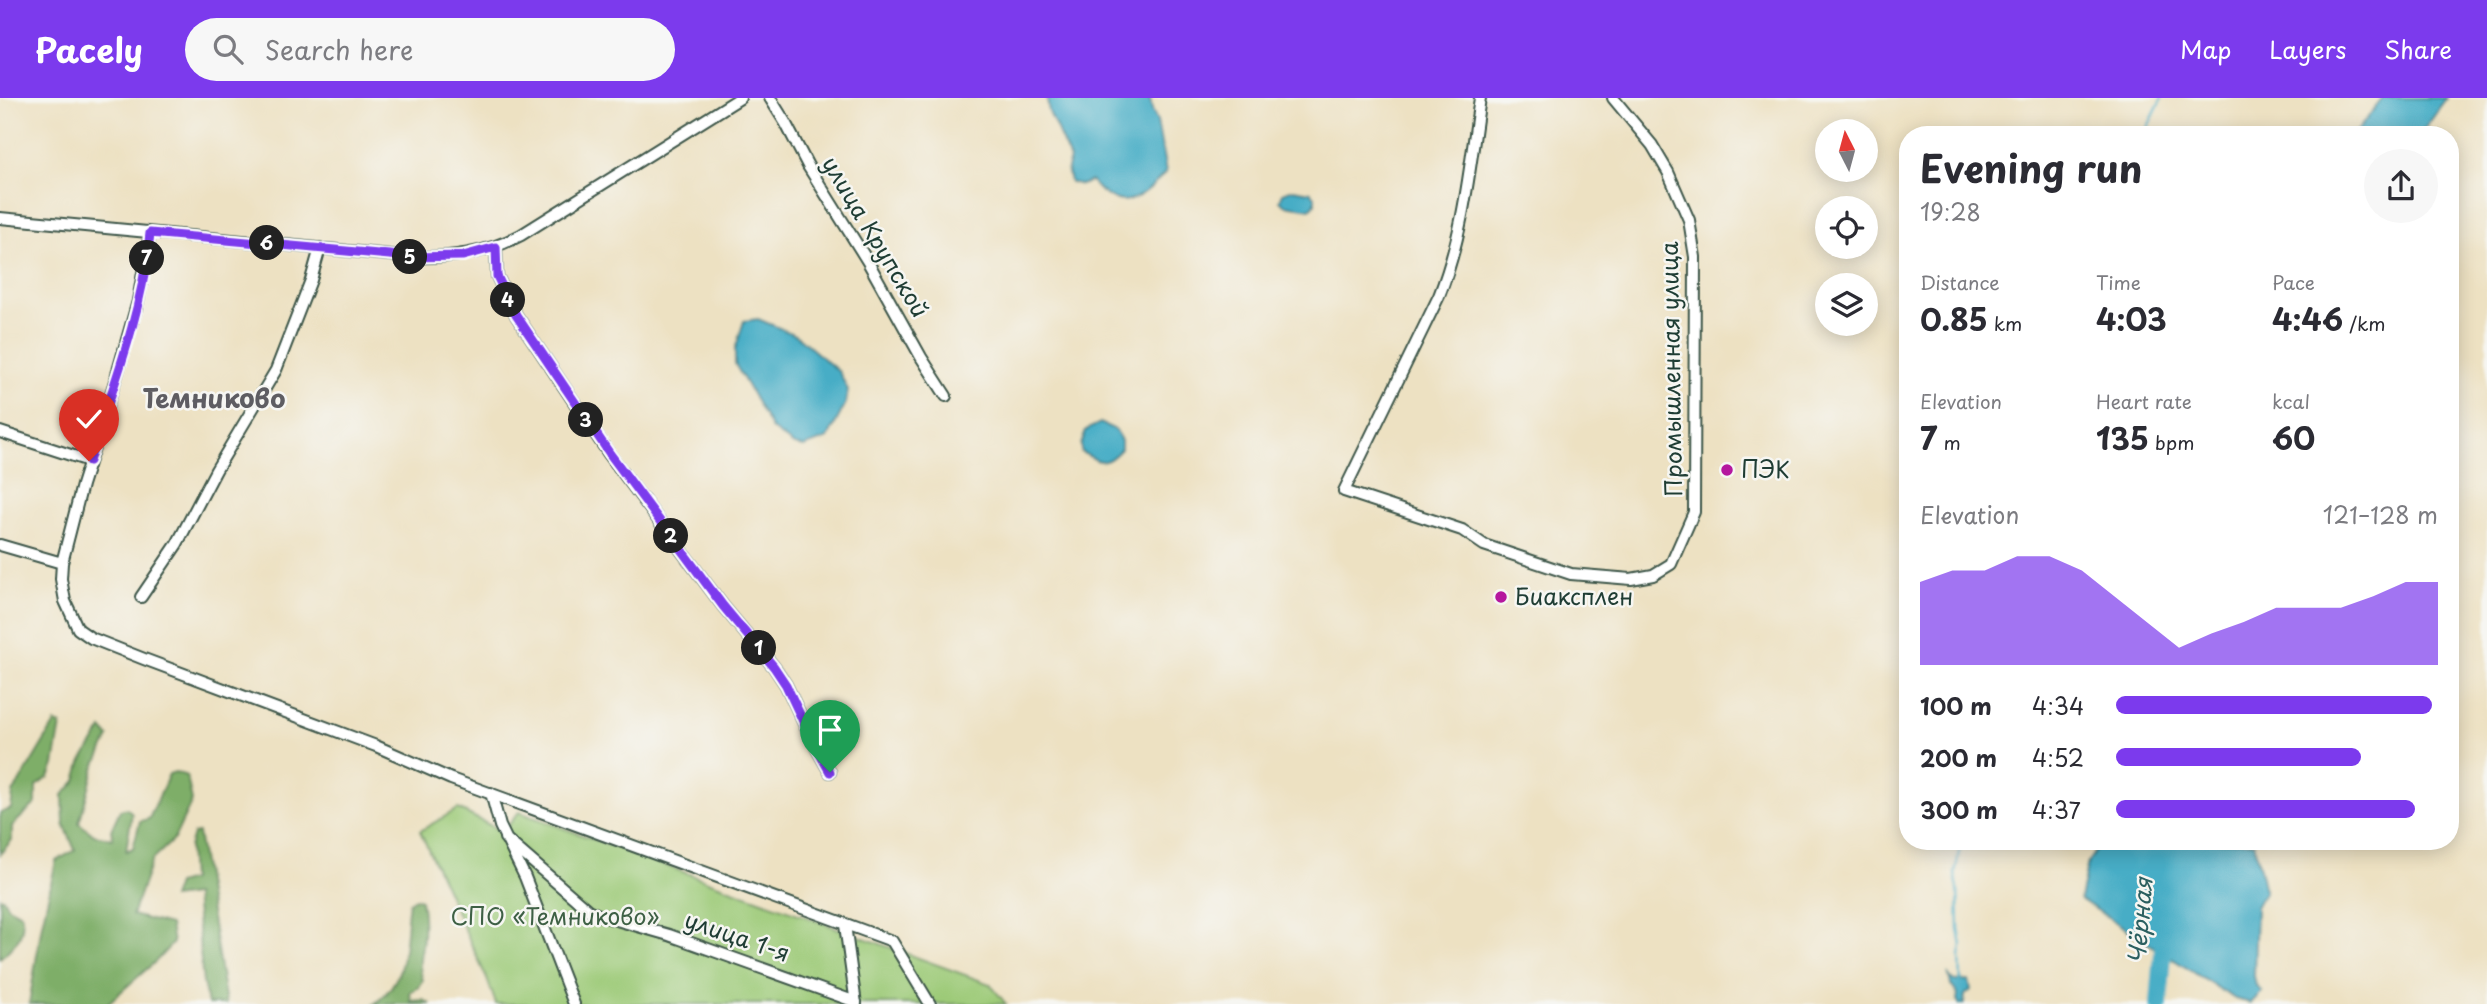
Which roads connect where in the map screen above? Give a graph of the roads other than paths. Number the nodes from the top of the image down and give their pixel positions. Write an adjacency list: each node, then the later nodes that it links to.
1 (740, 98): 7 (street)
2 (770, 98): 9 (street, улица Крупской)
3 (1480, 98): 4 (street, Промышленная улица)
4 (1613, 98)
5 (0, 218): 6 (street)
6 (150, 233): 8 (street); 11 (street)
7 (496, 247): 8 (street); 15 (street)
8 (320, 248): 14 (street)
9 (947, 396)
10 (0, 432): 11 (street)
11 (89, 461): 13 (street)
12 (0, 545): 13 (street)
13 (62, 563): 16 (street)
14 (142, 597)
15 (830, 772)
16 (491, 793): 17 (street); 18 (street)
17 (505, 838): 19 (street, улица 1-я); 20 (street)
18 (845, 925): 19 (street); 21 (street)
19 (856, 1003)
20 (574, 1004)
21 (930, 1004)

